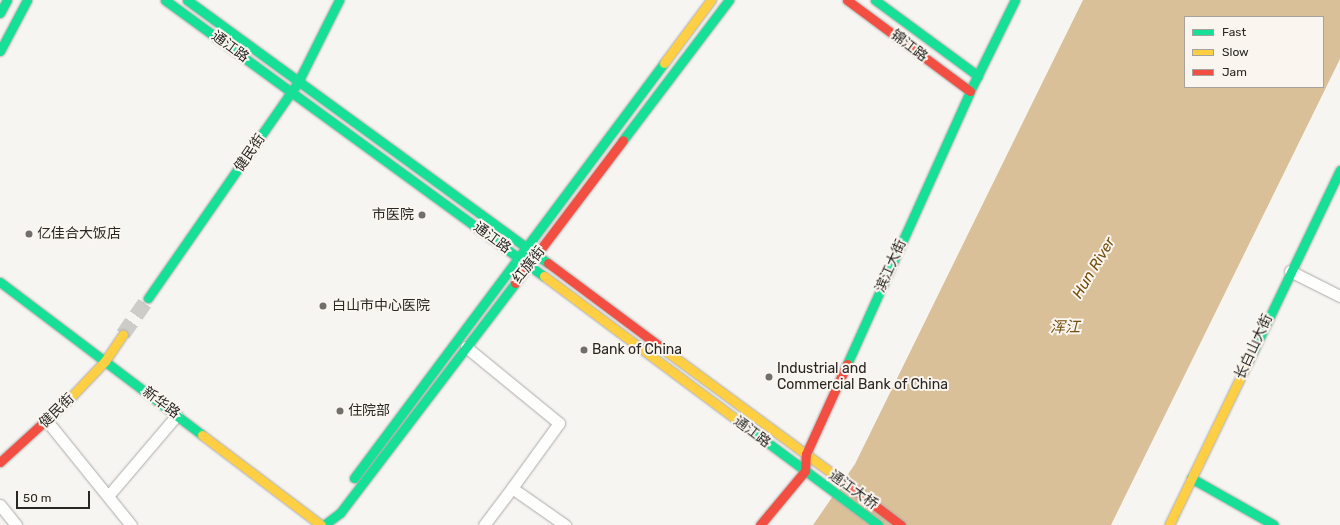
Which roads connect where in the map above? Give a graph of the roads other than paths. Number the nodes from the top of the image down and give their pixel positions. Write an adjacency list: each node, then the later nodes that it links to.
1 (7, 0): 11 (main road)
2 (27, 0): 12 (main road)
3 (165, 0): 16 (main road, 通江路)
4 (187, 0): 14 (main road, 通江路)
5 (339, 0): 14 (main road, 健民街)
6 (711, 0): 19 (main road)
7 (729, 0): 20 (main road, 红旗街)
8 (847, 0): 15 (main road, 锦江路)
9 (875, 0): 13 (main road, 锦江路)
10 (1015, 0): 13 (main road, 滨江大街)
11 (0, 13)
12 (0, 51)
13 (978, 76): 15 (main road, 滨江大街)
14 (298, 82): 16 (main road, 健民街); 19 (main road, 通江路)
15 (970, 91): 33 (main road, 滨江大街)
16 (292, 92): 21 (main road, 通江路); 26 (main road, 健民街)
17 (1340, 170): 23 (main road, 长白山大街)
18 (1327, 221): 23 (main road, 长白山大街)
19 (527, 247): 20 (main road, 通江路); 21 (main road)
20 (537, 254): 22 (main road, 红旗街); 33 (main road, 通江路)
21 (519, 257): 22 (main road, 通江路); 39 (main road)
22 (528, 265): 28 (main road, 红旗街); 36 (main road, 通江路)
23 (1295, 273): 25 (street); 30 (main road, 长白山大街); 37 (main road, 长白山大街)
24 (0, 282): 29 (main road, 新华路)
25 (1340, 296)
26 (148, 298)
27 (123, 334): 29 (main road, 健民街)
28 (466, 347): 40 (street); 46 (main road, 红旗街)
29 (105, 361): 31 (main road, 新华路); 32 (main road, 健民街)
30 (1239, 403)
31 (176, 415): 41 (street); 46 (main road, 新华路)
32 (47, 421): 34 (main road, 健民街); 41 (street)
33 (806, 454): 35 (main road, 通江路); 36 (main road, 滨江大街)
34 (0, 462)
35 (824, 469): 51 (main road, 通江大桥)
36 (805, 471): 38 (main road, 通江路); 49 (main road)
37 (1191, 478): 52 (main road, 长白山大街); 53 (main road)
38 (816, 480): 50 (main road, 通江大桥)
39 (350, 483)
40 (512, 488): 47 (street); 48 (street)
41 (108, 496): 45 (street)
42 (0, 505): 44 (street)
43 (331, 508): 46 (main road)
44 (16, 525)
45 (132, 525)
46 (323, 525)
47 (484, 525)
48 (565, 525)
49 (760, 525)
50 (878, 525)
51 (901, 525)
52 (1168, 525)
53 (1274, 525)

